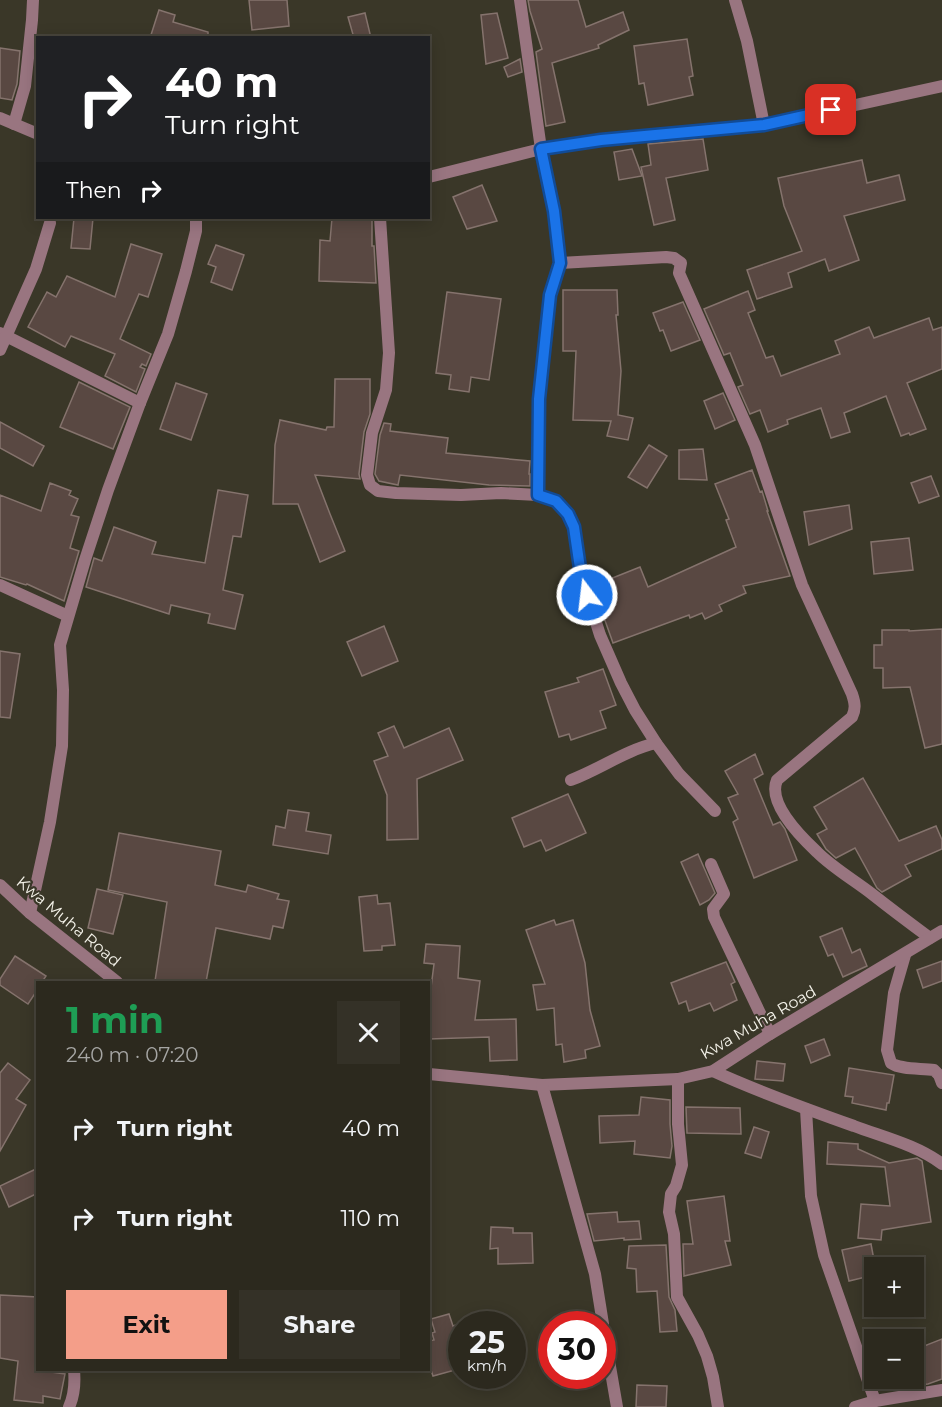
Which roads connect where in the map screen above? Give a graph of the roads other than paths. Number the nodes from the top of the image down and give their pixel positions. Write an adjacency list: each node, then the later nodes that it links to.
1 (33, 0): 6 (street)
2 (520, 0): 9 (street)
3 (735, 0): 7 (street)
4 (942, 86): 7 (street)
5 (0, 118): 6 (street)
6 (14, 124): 8 (street)
7 (764, 125): 9 (street)
8 (36, 133)
9 (541, 149): 10 (street); 14 (street)
10 (430, 177)
11 (196, 219): 17 (street)
12 (380, 219): 18 (street)
13 (50, 223): 15 (street)
14 (560, 263): 18 (street); 28 (street)
15 (4, 334): 16 (street); 17 (street)
16 (0, 350)
17 (140, 403): 20 (street)
18 (538, 495): 21 (street)
19 (0, 585): 20 (street)
20 (68, 616): 26 (street)
21 (656, 743): 22 (street); 23 (street)
22 (571, 780)
23 (715, 811)
24 (711, 864): 31 (street)
25 (0, 885): 26 (street, Kwa Muha Road)
26 (30, 913): 30 (street, Kwa Muha Road)
27 (942, 931): 28 (street, Kwa Muha Road)
28 (930, 938): 29 (street, Kwa Muha Road)
29 (905, 955): 31 (street, Kwa Muha Road); 35 (street)
30 (116, 981)
31 (770, 1034): 32 (street, Kwa Muha Road)
32 (713, 1071): 34 (street, Kwa Muha Road); 37 (street)
33 (430, 1074): 36 (street, Kwa Muha Road)
34 (678, 1079): 36 (street, Kwa Muha Road); 46 (street)
35 (942, 1083)
36 (543, 1084): 39 (street)
37 (806, 1109): 38 (street); 43 (street)
38 (942, 1164)
39 (601, 1311)
40 (75, 1371): 44 (street)
41 (614, 1389): 45 (street)
42 (942, 1390): 43 (street)
43 (875, 1401): 47 (street)
44 (69, 1407)
45 (617, 1407)
46 (718, 1407)
47 (855, 1407)

